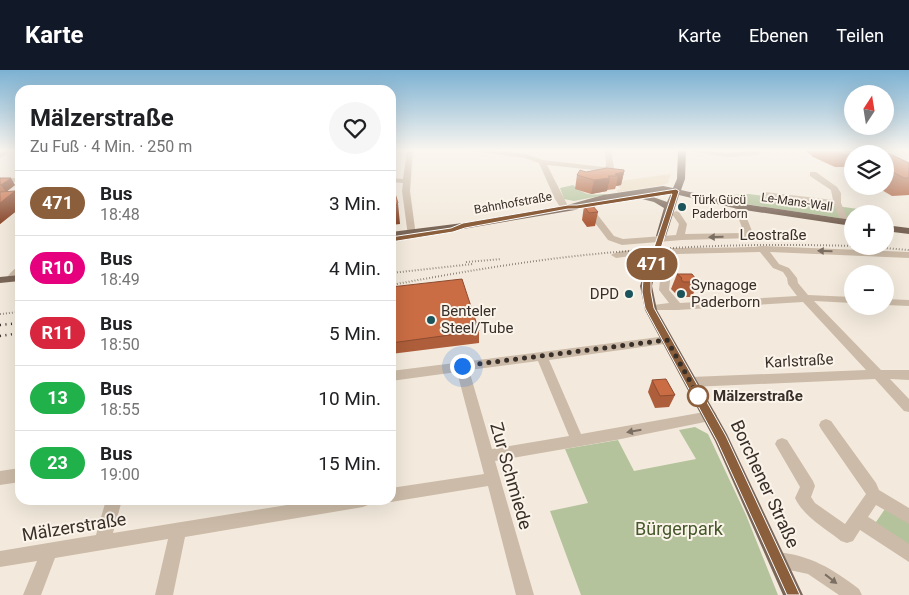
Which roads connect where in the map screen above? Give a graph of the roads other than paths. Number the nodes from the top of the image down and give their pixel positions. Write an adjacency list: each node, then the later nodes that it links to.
1 (408, 174): 8 (street)
2 (549, 174): 15 (street)
3 (682, 174): 9 (main road)
4 (813, 174): 12 (street)
5 (0, 180): 6 (street)
6 (15, 180)
7 (396, 180): 8 (street)
8 (407, 180): 21 (street)
9 (676, 191): 11 (main road, Bahnhofstraße); 14 (main road, Le-Mans-Wall); 15 (main road, Bahnhofstraße); 16 (main road)
10 (766, 194): 12 (street)
11 (641, 196): 13 (main road, Bahnhofstraße); 16 (main road)
12 (837, 203): 17 (street)
13 (587, 206): 15 (main road, Bahnhofstraße); 24 (street)
14 (738, 206): 18 (main road, Le-Mans-Wall); 24 (street, Le-Mans-Wall, one-way to 24)
15 (567, 207): 21 (main road, Bahnhofstraße)
16 (673, 211): 23 (main road); 24 (street)
17 (844, 214)
18 (844, 221)
19 (894, 229): 20 (main road)
20 (909, 231)
21 (411, 234): 22 (main road, Bahnhofstraße); 25 (main road, Bahnhofstraße)
22 (396, 235)
23 (661, 236)
24 (682, 237)
25 (396, 238)
26 (762, 249): 27 (street, Leostraße); 29 (street, Leostraße, one-way to 26); 31 (street)
27 (674, 251): 28 (street, Leostraße); 35 (street)
28 (616, 255)
29 (909, 255)
30 (654, 256): 36 (main road, Borchener Straße)
31 (808, 298): 32 (street); 35 (street); 40 (street)
32 (844, 300)
33 (894, 302): 34 (street)
34 (909, 303)
35 (678, 307): 36 (street)
36 (650, 308): 37 (main road, Borchener Straße)
37 (667, 340): 38 (street); 43 (main road, Borchener Straße)
38 (541, 355): 39 (street); 47 (street)
39 (462, 366): 41 (street); 49 (street, Zur Schmiede)
40 (879, 374): 42 (street, Karlstraße); 43 (street, Karlstraße); 44 (street)
41 (396, 375)
42 (909, 375)
43 (691, 382): 45 (main road, Borchener Straße)
44 (909, 407)
45 (710, 416): 47 (street, one-way to 47); 64 (main road, Borchener Straße)
46 (826, 425): 54 (street)
47 (577, 440): 49 (street)
48 (782, 444): 58 (street)
49 (486, 456): 52 (street, Zur Schmiede)
50 (15, 476): 51 (street)
51 (0, 478)
52 (492, 479): 53 (street); 67 (street, Zur Schmiede)
53 (396, 494)
54 (874, 495): 57 (street); 58 (street)
55 (113, 505): 60 (street)
56 (331, 505): 59 (street, Mälzerstraße)
57 (909, 517)
58 (858, 519): 62 (street)
59 (178, 530): 60 (street, Mälzerstraße); 66 (street)
60 (102, 542): 61 (street, Mälzerstraße)
61 (49, 551): 63 (street, Mälzerstraße); 65 (street)
62 (909, 554)
63 (0, 560)
64 (777, 560): 68 (main road, Borchener Straße); 69 (street, one-way to 69)
65 (32, 595)
66 (164, 595)
67 (525, 595)
68 (793, 595)
69 (852, 595)

